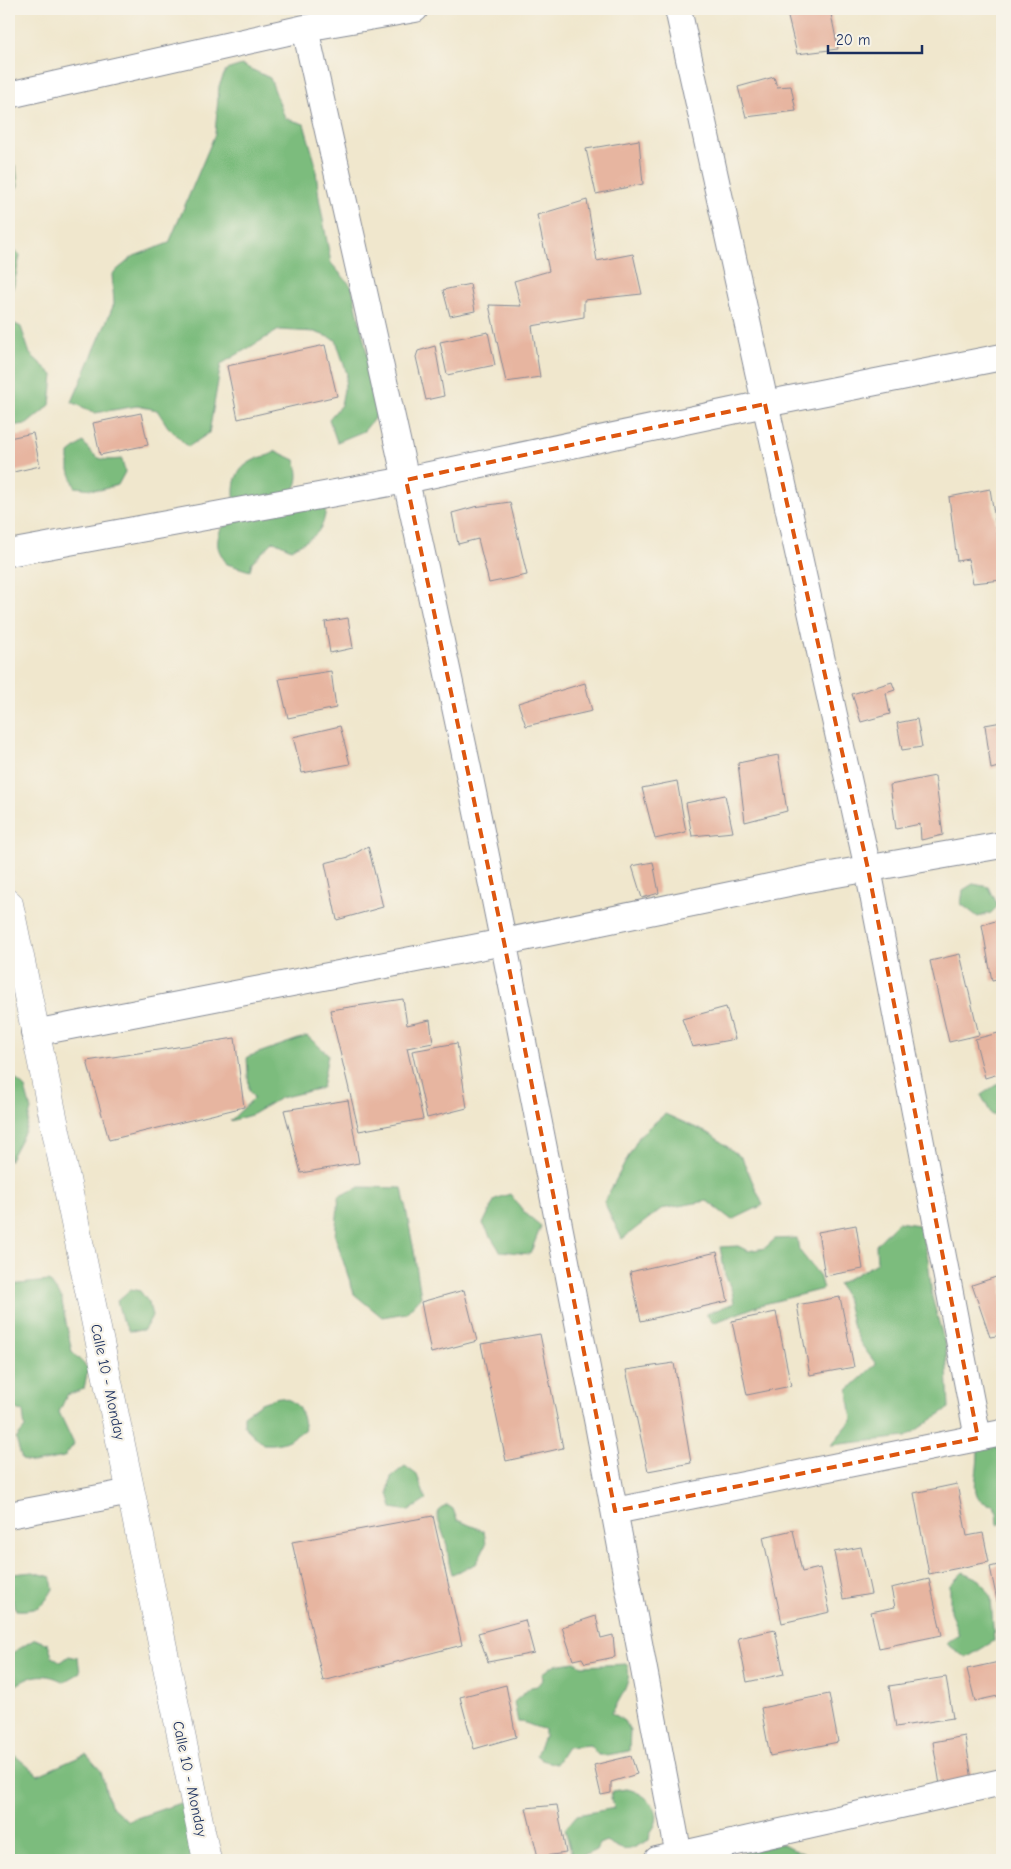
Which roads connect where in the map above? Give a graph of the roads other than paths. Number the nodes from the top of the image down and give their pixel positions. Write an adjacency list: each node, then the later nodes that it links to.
1 (415, 9): 3 (street)
2 (678, 9): 6 (street)
3 (304, 28): 4 (street); 7 (street)
4 (9, 95)
5 (1002, 357): 6 (street)
6 (765, 404): 7 (street); 10 (street)
7 (406, 480): 8 (street); 12 (street)
8 (9, 553)
9 (1002, 844): 10 (street)
10 (868, 869): 12 (street); 14 (street)
11 (9, 904): 13 (street, Calle 10 - Monday)
12 (504, 942): 13 (street); 16 (street)
13 (34, 1032): 15 (street, Calle 10 - Monday)
14 (990, 1436): 16 (street)
15 (131, 1492): 17 (street); 20 (street, Calle 10 - Monday)
16 (615, 1511): 19 (street)
17 (9, 1515)
18 (1002, 1782): 19 (street)
19 (668, 1858)
20 (207, 1860)

